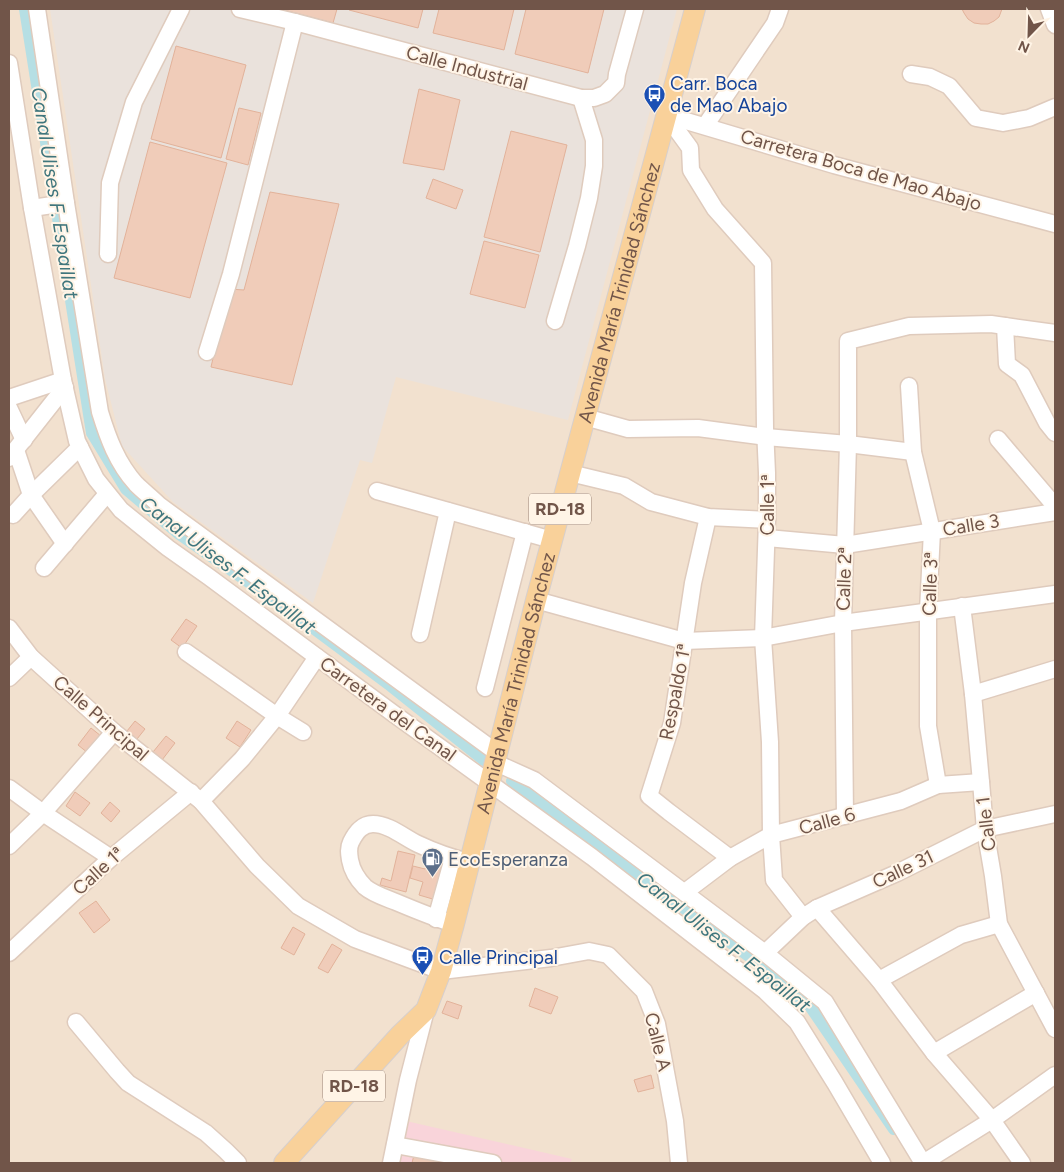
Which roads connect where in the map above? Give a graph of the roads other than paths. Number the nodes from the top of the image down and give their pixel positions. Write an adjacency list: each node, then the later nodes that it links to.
1 (37, 9): 16 (street, Carretera del Canal)
2 (180, 9): 19 (street)
3 (240, 9): 8 (street, Calle Industrial)
4 (635, 9): 12 (street, Calle Industrial)
5 (695, 9): 14 (main road, Avenida María Trinidad Sánchez / RD-18)
6 (780, 9): 15 (street)
7 (1049, 9): 9 (street)
8 (295, 22): 12 (street, Calle Industrial); 23 (street)
9 (1055, 25)
10 (9, 63): 17 (street, Carretera del Canal)
11 (911, 74): 13 (street)
12 (581, 98): 20 (street)
13 (1055, 107)
14 (666, 116): 15 (street, Carretera Boca de Mao Abajo); 28 (main road, Avenida María Trinidad Sánchez / RD-18); 30 (street, Calle 1ª)
15 (705, 126): 18 (street, Carretera Boca de Mao Abajo)
16 (63, 203): 17 (street); 72 (street, Carretera del Canal)
17 (38, 207): 24 (street, Carretera del Canal)
18 (1055, 224)
19 (108, 254)
20 (555, 321)
21 (1005, 326): 22 (street); 29 (street); 32 (street, Calle 2ª)
22 (1055, 333)
23 (207, 352)
24 (64, 383): 26 (street); 33 (street, Carretera del Canal); 34 (street)
25 (909, 386): 35 (street, Calle 3ª)
26 (9, 398)
27 (9, 408): 34 (street)
28 (585, 417): 30 (street); 36 (main road, Avenida María Trinidad Sánchez / RD-18)
29 (1055, 434)
30 (766, 437): 32 (street); 45 (street, Calle 1ª)
31 (998, 439): 40 (street)
32 (848, 444): 35 (street); 51 (street, Calle 2ª)
33 (80, 447): 38 (street, Carretera del Canal); 39 (street)
34 (16, 450): 39 (street)
35 (913, 452): 46 (street, Calle 3ª)
36 (570, 473): 44 (street); 49 (main road, Avenida María Trinidad Sánchez / RD-18)
37 (377, 491): 41 (street)
38 (108, 494): 50 (street); 64 (street, Carretera del Canal)
39 (32, 495): 43 (street); 50 (street)
40 (1055, 506)
41 (448, 511): 47 (street); 59 (street)
42 (1055, 512): 46 (street, Calle 3)
43 (13, 515)
44 (708, 517): 45 (street); 61 (street, Respaldo 1ª)
45 (768, 520): 48 (street, Calle 1ª)
46 (932, 531): 51 (street, Calle 3); 56 (street, Calle 3ª)
47 (525, 532): 49 (street); 67 (street)
48 (767, 538): 51 (street, Calle 3); 60 (street, Calle 1ª)
49 (552, 540): 54 (main road, Avenida María Trinidad Sánchez / RD-18)
50 (65, 544): 52 (street)
51 (846, 545): 57 (street, Calle 2ª)
52 (44, 568)
53 (1055, 594): 55 (street)
54 (536, 600): 61 (street); 72 (main road, Avenida María Trinidad Sánchez / RD-18)
55 (962, 606): 56 (street); 68 (street, Calle 1)
56 (928, 611): 57 (street); 75 (street, Calle 3ª)
57 (843, 623): 60 (street); 80 (street, Calle 2ª)
58 (9, 628): 63 (street, Calle Principal)
59 (420, 634)
60 (763, 638): 61 (street); 82 (street, Calle 1ª)
61 (684, 641): 85 (street, Respaldo 1ª)
62 (186, 652): 69 (street)
63 (31, 657): 66 (street); 70 (street, Calle Principal)
64 (317, 657): 69 (street); 74 (street, Carretera del Canal)
65 (1055, 669): 68 (street)
66 (9, 678)
67 (485, 688)
68 (973, 694): 73 (street, Calle 1)
69 (277, 716): 71 (street); 77 (street)
70 (114, 732): 77 (street, Calle Principal); 78 (street)
71 (303, 732)
72 (495, 757): 74 (main road, Avenida María Trinidad Sánchez / RD-18); 87 (street, Carretera del Canal)
73 (981, 782): 75 (street, Calle 6); 81 (street, Calle 1)
74 (489, 784): 86 (main road, Avenida María Trinidad Sánchez / RD-18); 109 (street, Carretera del Canal)
75 (938, 784): 80 (street, Calle 6)
76 (9, 788): 78 (street)
77 (196, 796): 84 (street, Calle 1ª); 94 (street, Calle Principal)
78 (43, 813): 83 (street); 84 (street)
79 (1055, 814): 81 (street, Calle 31)
80 (845, 816): 82 (street, Calle 6)
81 (984, 829): 88 (street, Calle 31); 91 (street, Calle 1)
82 (771, 835): 85 (street, Calle 6); 89 (street, Calle 1ª)
83 (9, 846)
84 (111, 858): 92 (street, Calle 1ª)
85 (730, 858): 87 (street, Calle 6)
86 (461, 860): 90 (main road, Avenida María Trinidad Sánchez / RD-18); 90 (street)
87 (685, 892): 93 (street, Carretera del Canal)
88 (818, 908): 89 (street, Calle 31); 95 (street)
89 (802, 917): 93 (street, Calle 31)
90 (445, 921): 94 (main road, Avenida María Trinidad Sánchez / RD-18)
91 (999, 924): 95 (street); 96 (street, Calle 1)
92 (9, 953)
93 (765, 953): 110 (street, Carretera del Canal)
94 (441, 970): 97 (main road, Avenida María Trinidad Sánchez / RD-18); 108 (street, Calle A)
95 (879, 980): 100 (street)
96 (1036, 993): 99 (street, Calle 1); 100 (street)
97 (426, 1010): 103 (street); 105 (main road, Avenida María Trinidad Sánchez / RD-18)
98 (76, 1022): 104 (street)
99 (1055, 1029)
100 (934, 1053): 102 (street)
101 (1055, 1075): 102 (street)
102 (992, 1120): 110 (street); 111 (street)
103 (394, 1145): 106 (street); 107 (street)
104 (238, 1163)
105 (284, 1163)
106 (391, 1163)
107 (493, 1163)
108 (680, 1163)
109 (882, 1163)
110 (923, 1163)
111 (1022, 1163)

